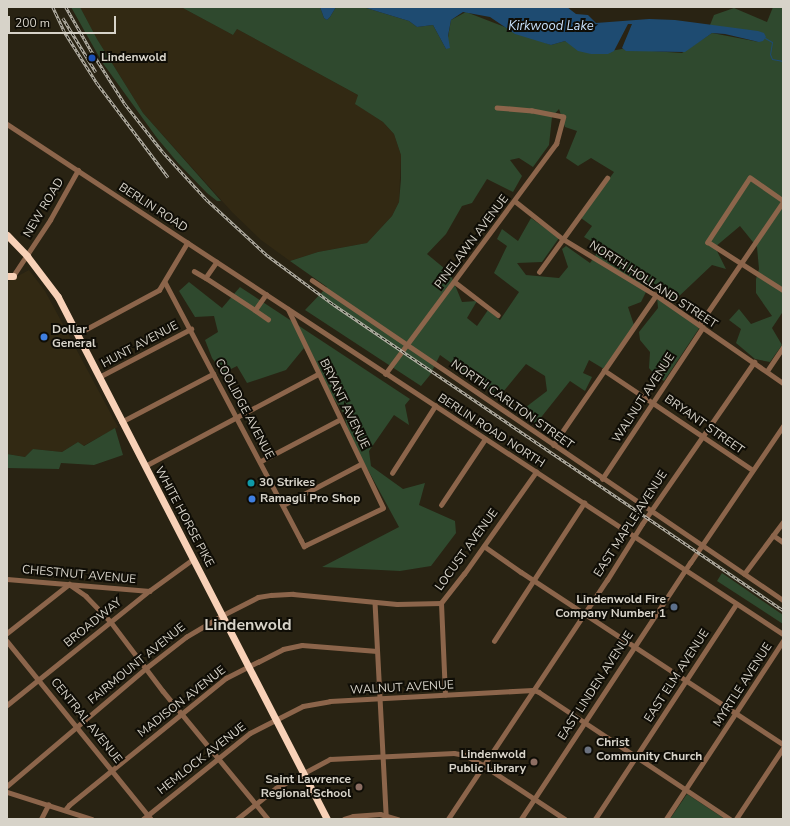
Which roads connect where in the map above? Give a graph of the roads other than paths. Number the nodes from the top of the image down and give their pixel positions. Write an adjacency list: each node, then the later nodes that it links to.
1 (496, 108): 5 (street, PINELAWN AVENUE)
2 (7, 124): 3 (street, BERLIN ROAD)
3 (78, 170): 9 (street, BERLIN ROAD); 10 (street, NEW ROAD)
4 (606, 178): 8 (street)
5 (515, 201): 8 (street, NORTH HOLLAND STREET); 19 (street, PINELAWN AVENUE)
6 (783, 202): 12 (street, WALNUT AVENUE); 12 (street)
7 (7, 235): 10 (highway, WHITE HORSE PIKE)
8 (563, 239): 14 (street); 22 (street, NORTH HOLLAND STREET)
9 (187, 243): 11 (street, BERLIN ROAD); 18 (street)
10 (27, 256): 15 (street, NEW ROAD); 29 (highway, WHITE HORSE PIKE)
11 (217, 262): 16 (street); 21 (street, BERLIN ROAD)
12 (742, 263): 20 (street); 27 (street, WALNUT AVENUE)
13 (194, 271): 16 (street)
14 (539, 272)
15 (10, 276)
16 (206, 278): 24 (street)
17 (312, 280): 30 (street, NORTH CARLTON STREET)
18 (165, 282): 28 (street, COOLIDGE AVENUE); 29 (street)
19 (454, 282): 25 (street); 30 (street, PINELAWN AVENUE)
20 (783, 290)
21 (266, 294): 23 (street, BERLIN ROAD); 24 (street)
22 (656, 296): 27 (street, NORTH HOLLAND STREET); 33 (street)
23 (287, 308): 36 (street, BRYANT AVENUE); 37 (street, BERLIN ROAD NORTH)
24 (255, 310): 26 (street)
25 (498, 315)
26 (268, 319)
27 (701, 326): 32 (street, NORTH HOLLAND STREET); 40 (street, WALNUT AVENUE)
28 (191, 329): 35 (street, COOLIDGE AVENUE); 38 (street, HUNT AVENUE)
29 (77, 334): 38 (highway, WHITE HORSE PIKE)
30 (407, 344): 37 (street, PINELAWN AVENUE); 48 (street, NORTH CARLTON STREET)
31 (783, 347): 34 (street)
32 (754, 362): 34 (street, NORTH HOLLAND STREET); 46 (street, EAST MAPLE AVENUE)
33 (604, 370): 40 (street, BRYANT STREET); 48 (street)
34 (767, 372): 39 (street, NORTH HOLLAND STREET)
35 (213, 374): 42 (street, COOLIDGE AVENUE); 44 (street)
36 (318, 374): 42 (street); 43 (street, BRYANT AVENUE)
37 (385, 374): 41 (street, BERLIN ROAD NORTH)
38 (99, 377): 44 (highway, WHITE HORSE PIKE)
39 (783, 383)
40 (653, 402): 46 (street, BRYANT STREET); 55 (street, WALNUT AVENUE)
41 (435, 406): 47 (street, BERLIN ROAD NORTH); 54 (street)
42 (237, 417): 49 (street, COOLIDGE AVENUE); 51 (street)
43 (339, 420): 49 (street); 50 (street, BRYANT AVENUE)
44 (122, 422): 51 (highway, WHITE HORSE PIKE)
45 (783, 426): 52 (street, EAST LINDEN AVENUE)
46 (703, 435): 52 (street, BRYANT STREET); 59 (street, EAST MAPLE AVENUE)
47 (485, 439): 53 (street, BERLIN ROAD NORTH); 58 (street)
48 (553, 445): 55 (street, NORTH CARLTON STREET)
49 (261, 461): 57 (street, COOLIDGE AVENUE)
50 (361, 464): 57 (street); 65 (street, BRYANT AVENUE)
51 (145, 466): 67 (highway, WHITE HORSE PIKE)
52 (753, 470): 64 (street, EAST LINDEN AVENUE)
53 (536, 472): 56 (street, BERLIN ROAD NORTH); 66 (street, LOCUST AVENUE)
54 (392, 473)
55 (602, 479): 59 (street, NORTH CARLTON STREET)
56 (584, 504): 62 (street, BERLIN ROAD NORTH); 71 (street)
57 (284, 505): 65 (street, COOLIDGE AVENUE)
58 (441, 505)
59 (650, 511): 62 (street, EAST MAPLE AVENUE); 64 (street, NORTH CARLTON STREET)
60 (783, 522): 61 (street)
61 (773, 535): 63 (street); 69 (street)
62 (634, 536): 68 (street, BERLIN ROAD NORTH); 78 (street, EAST MAPLE AVENUE)
63 (783, 542)
64 (702, 545): 68 (street, EAST LINDEN AVENUE); 69 (street, NORTH CARLTON STREET)
65 (304, 546)
66 (484, 546): 71 (street); 76 (street, LOCUST AVENUE)
67 (194, 559): 73 (street, BROADWAY); 79 (highway, WHITE HORSE PIKE)
68 (685, 570): 77 (street, BERLIN ROAD NORTH); 86 (street, EAST LINDEN AVENUE)
69 (744, 574): 74 (street, NORTH CARLTON STREET)
70 (7, 579): 72 (street, CHESTNUT AVENUE)
71 (534, 580): 78 (street); 84 (street)
72 (69, 584): 73 (street, CHESTNUT AVENUE); 80 (street); 81 (street)
73 (149, 591): 80 (street, BROADWAY)
74 (783, 600)
75 (375, 602): 76 (street, FAIRMOUNT AVENUE); 79 (street, FAIRMOUNT AVENUE); 87 (street)
76 (441, 603): 93 (street, LOCUST AVENUE)
77 (736, 604): 82 (street, BERLIN ROAD NORTH); 91 (street, EAST ELM AVENUE)
78 (584, 614): 86 (street); 92 (street, EAST MAPLE AVENUE)
79 (223, 615): 88 (highway, WHITE HORSE PIKE); 89 (street, FAIRMOUNT AVENUE)
80 (111, 622): 89 (street); 90 (street, BROADWAY)
81 (7, 633)
82 (783, 634)
83 (7, 641): 90 (street, CENTRAL AVENUE)
84 (494, 641)
85 (783, 641): 97 (street, MYRTLE AVENUE)
86 (634, 647): 91 (street); 99 (street, EAST LINDEN AVENUE)
87 (377, 652): 88 (street, MADISON AVENUE); 94 (street)
88 (249, 667): 96 (street, MADISON AVENUE); 98 (highway, WHITE HORSE PIKE)
89 (146, 668): 96 (street); 100 (street, FAIRMOUNT AVENUE)
90 (39, 679): 95 (street, BROADWAY); 100 (street, CENTRAL AVENUE)
91 (687, 680): 97 (street); 104 (street, EAST ELM AVENUE)
92 (533, 690): 93 (street, WALNUT AVENUE); 99 (street); 106 (street, EAST MAPLE AVENUE)
93 (445, 695): 94 (street, WALNUT AVENUE)
94 (380, 699): 98 (street, WALNUT AVENUE); 103 (street)
95 (7, 705)
96 (183, 713): 105 (street); 107 (street, MADISON AVENUE)
97 (736, 713): 101 (street); 110 (street, MYRTLE AVENUE)
98 (276, 719): 105 (street, HEMLOCK AVENUE); 108 (highway, WHITE HORSE PIKE)
99 (585, 722): 104 (street); 112 (street, EAST LINDEN AVENUE)
100 (77, 726): 107 (street, CENTRAL AVENUE); 109 (street, FAIRMOUNT AVENUE)
101 (783, 744)
102 (783, 748): 132 (street)
103 (383, 756): 106 (street); 108 (street); 116 (street)
104 (636, 756): 110 (street); 129 (street, EAST ELM AVENUE)
105 (219, 758): 113 (street); 117 (street, HEMLOCK AVENUE)
106 (484, 765): 112 (street); 126 (street, EAST MAPLE AVENUE)
107 (112, 770): 115 (street, MADISON AVENUE); 117 (street, CENTRAL AVENUE)
108 (304, 773): 113 (street); 123 (highway, WHITE HORSE PIKE)
109 (8, 783)
110 (686, 790): 130 (street, MYRTLE AVENUE); 131 (street)
111 (7, 792): 114 (street)
112 (535, 799): 127 (street, EAST LINDEN AVENUE); 128 (street)
113 (256, 804): 121 (street); 122 (street)
114 (48, 805): 115 (street); 118 (street)
115 (65, 810): 119 (street)
116 (386, 814): 124 (street); 125 (street)
117 (149, 817): 120 (street, HEMLOCK AVENUE)
118 (41, 819)
119 (92, 819)
120 (143, 819)
121 (237, 819)
122 (268, 819)
123 (327, 819)
124 (344, 819)
125 (398, 819)
126 (448, 819)
127 (521, 819)
128 (565, 819)
129 (595, 819)
130 (666, 819)
131 (730, 819)
132 (736, 819)

